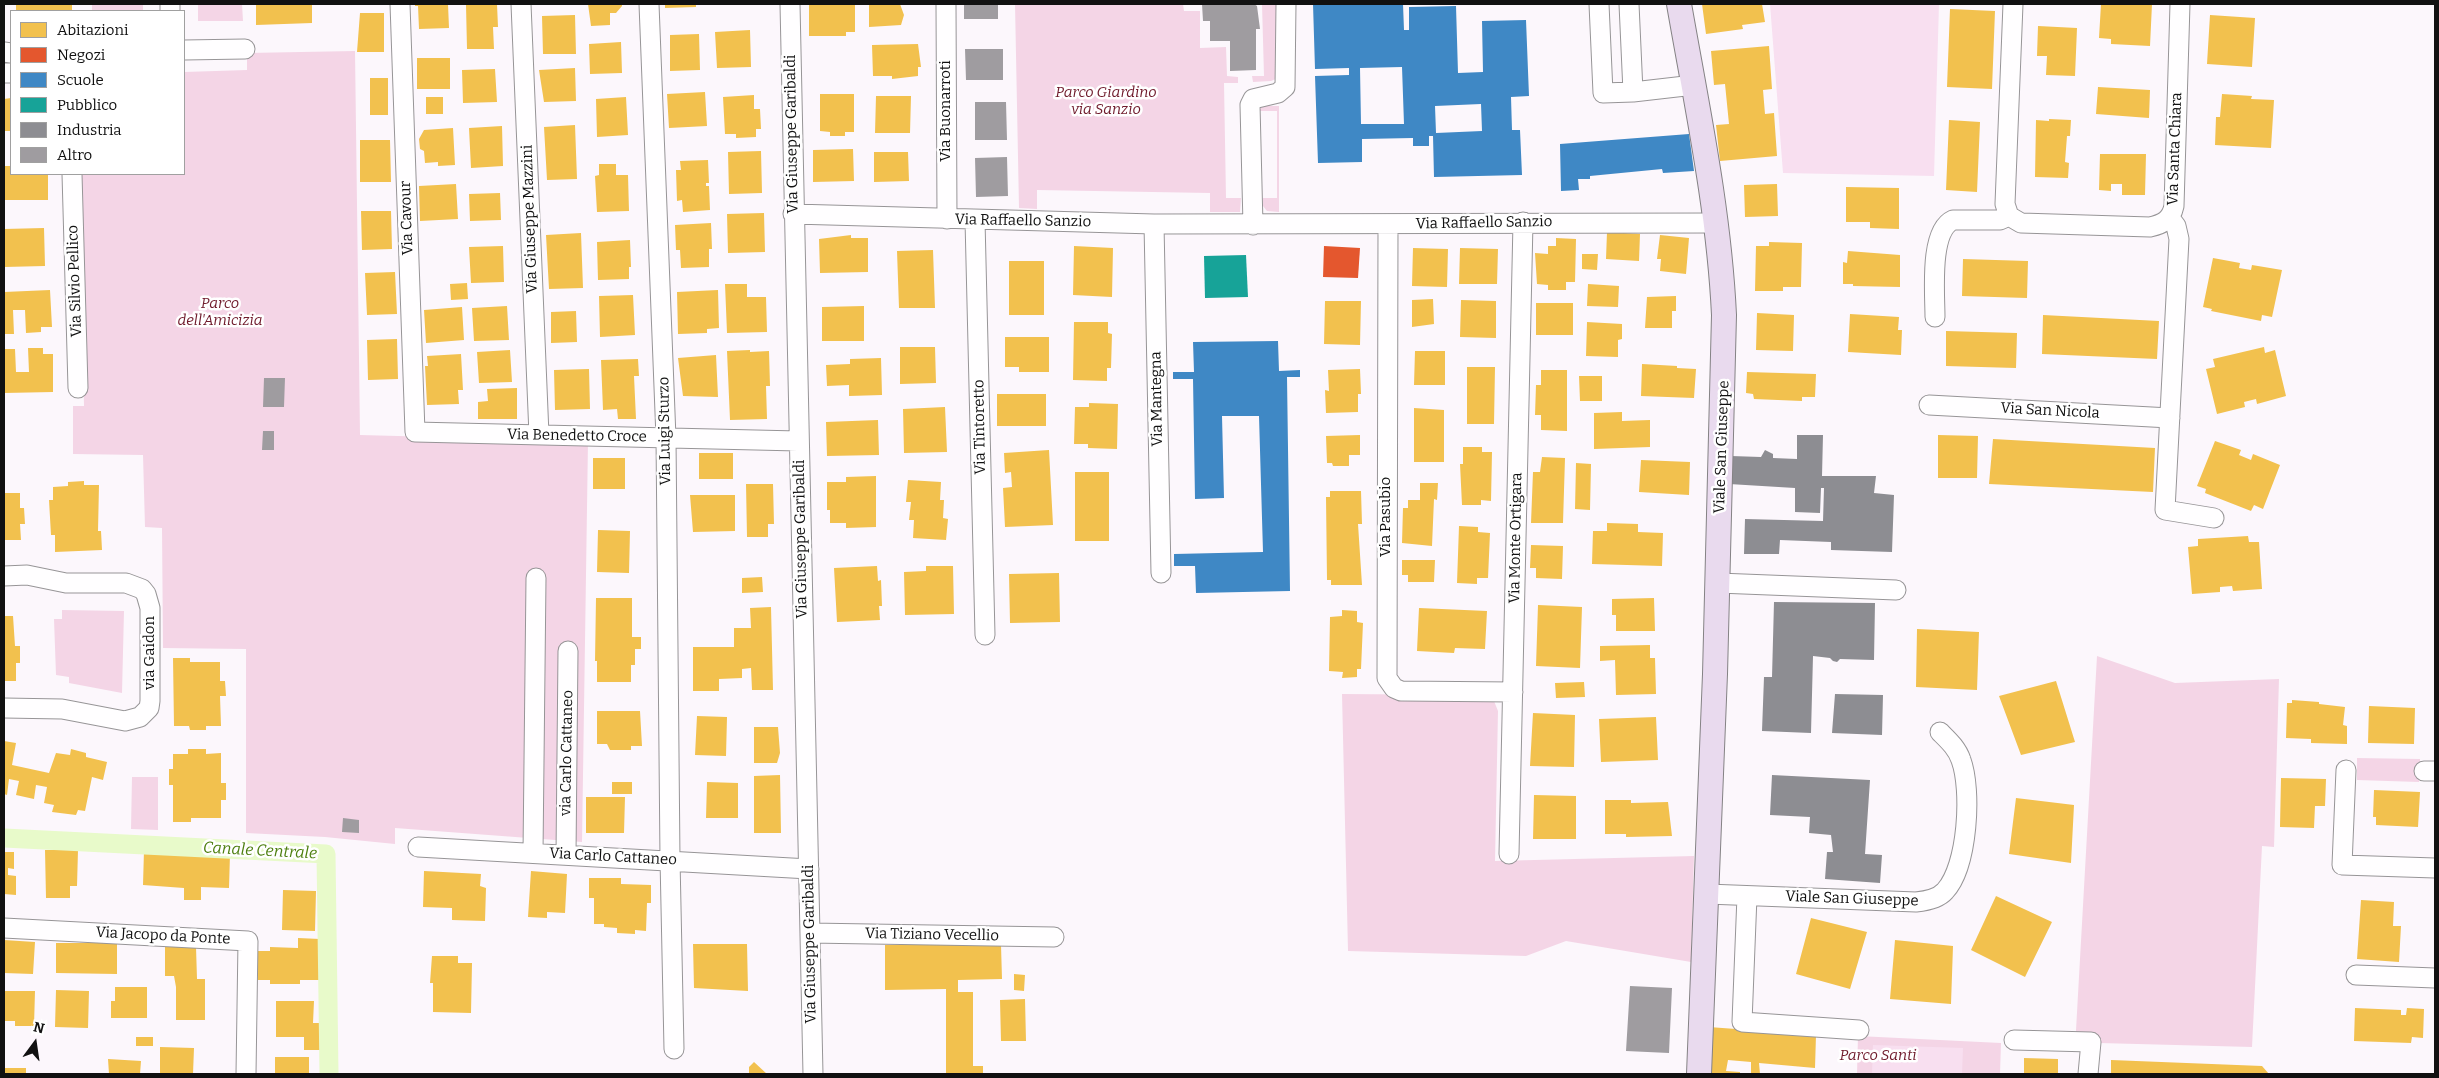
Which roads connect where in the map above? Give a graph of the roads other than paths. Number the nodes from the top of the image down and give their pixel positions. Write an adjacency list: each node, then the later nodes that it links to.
1 (400, 4): 31 (street, Via Cavour)
2 (521, 4): 32 (street, Via Giuseppe Mazzini)
3 (649, 4): 33 (street, Via Luigi Sturzo)
4 (790, 4): 17 (street, Via Giuseppe Garibaldi)
5 (946, 4): 20 (street, Via Buonarroti)
6 (1286, 4): 25 (street)
7 (1598, 4): 15 (street)
8 (1629, 4): 15 (street)
9 (1679, 4): 14 (main road, Viale San Giuseppe)
10 (2013, 4): 18 (street)
11 (2180, 4): 19 (street, Via Santa Chiara)
12 (245, 49): 13 (street)
13 (185, 50)
14 (1694, 85): 15 (street); 23 (main road, Viale San Giuseppe)
15 (1633, 92)
16 (72, 175): 28 (street, Via Silvio Pellico)
17 (793, 214): 20 (street, Via Raffaello Sanzio); 34 (street, Via Giuseppe Garibaldi)
18 (2009, 216): 19 (street, Via Santa Chiara); 27 (street, Via Santa Chiara)
19 (2170, 218): 30 (street)
20 (947, 219): 21 (street, Via Raffaello Sanzio)
21 (975, 220): 24 (street, Via Raffaello Sanzio); 41 (street, Via Tintoretto)
22 (1523, 222): 23 (street, Via Raffaello Sanzio); 26 (street, Via Raffaello Sanzio); 43 (street, Via Monte Ortigara)
23 (1715, 223): 39 (main road, Viale San Giuseppe)
24 (1154, 224): 25 (street, Via Raffaello Sanzio); 36 (street, Via Mantegna)
25 (1253, 225): 26 (street, Via Raffaello Sanzio)
26 (1388, 225): 43 (street, Via Pasubio)
27 (1935, 317)
28 (78, 388)
29 (1929, 404): 30 (street, Via San Nicola)
30 (2170, 418): 35 (street)
31 (415, 432): 32 (street, Via Benedetto Croce)
32 (539, 435): 33 (street, Via Benedetto Croce)
33 (666, 438): 34 (street, Via Benedetto Croce); 51 (street, Via Luigi Sturzo)
34 (798, 440): 53 (street, Via Giuseppe Garibaldi)
35 (2214, 518)
36 (1161, 573)
37 (4, 576): 44 (street, via Gaidon)
38 (536, 578): 48 (street)
39 (1718, 583): 40 (street); 54 (main road, Viale San Giuseppe)
40 (1896, 590)
41 (986, 635)
42 (568, 651): 50 (street, via Carlo Cattaneo)
43 (1513, 692): 49 (street, Via Monte Ortigara)
44 (4, 708)
45 (1940, 732): 55 (street, Viale San Giuseppe)
46 (2346, 770): 52 (street)
47 (418, 847): 48 (street, Via Carlo Cattaneo)
48 (533, 853): 50 (street, Via Carlo Cattaneo)
49 (1509, 854)
50 (566, 855): 51 (street, Via Carlo Cattaneo)
51 (670, 859): 53 (street, Via Carlo Cattaneo); 63 (street, Via Luigi Sturzo)
52 (2435, 868)
53 (809, 869): 57 (street, Via Giuseppe Garibaldi)
54 (1707, 894): 55 (street, Viale San Giuseppe); 66 (main road, Viale San Giuseppe)
55 (1747, 896): 61 (street)
56 (4, 928): 64 (street, Via Jacopo da Ponte)
57 (810, 933): 58 (street, Via Tiziano Vecellio); 65 (street, Via Giuseppe Garibaldi)
58 (1054, 937)
59 (2356, 975): 60 (street)
60 (2435, 978)
61 (1859, 1030)
62 (2014, 1040): 67 (street)
63 (674, 1049)
64 (246, 1074)
65 (813, 1074)
66 (1699, 1074)
67 (2088, 1074)

